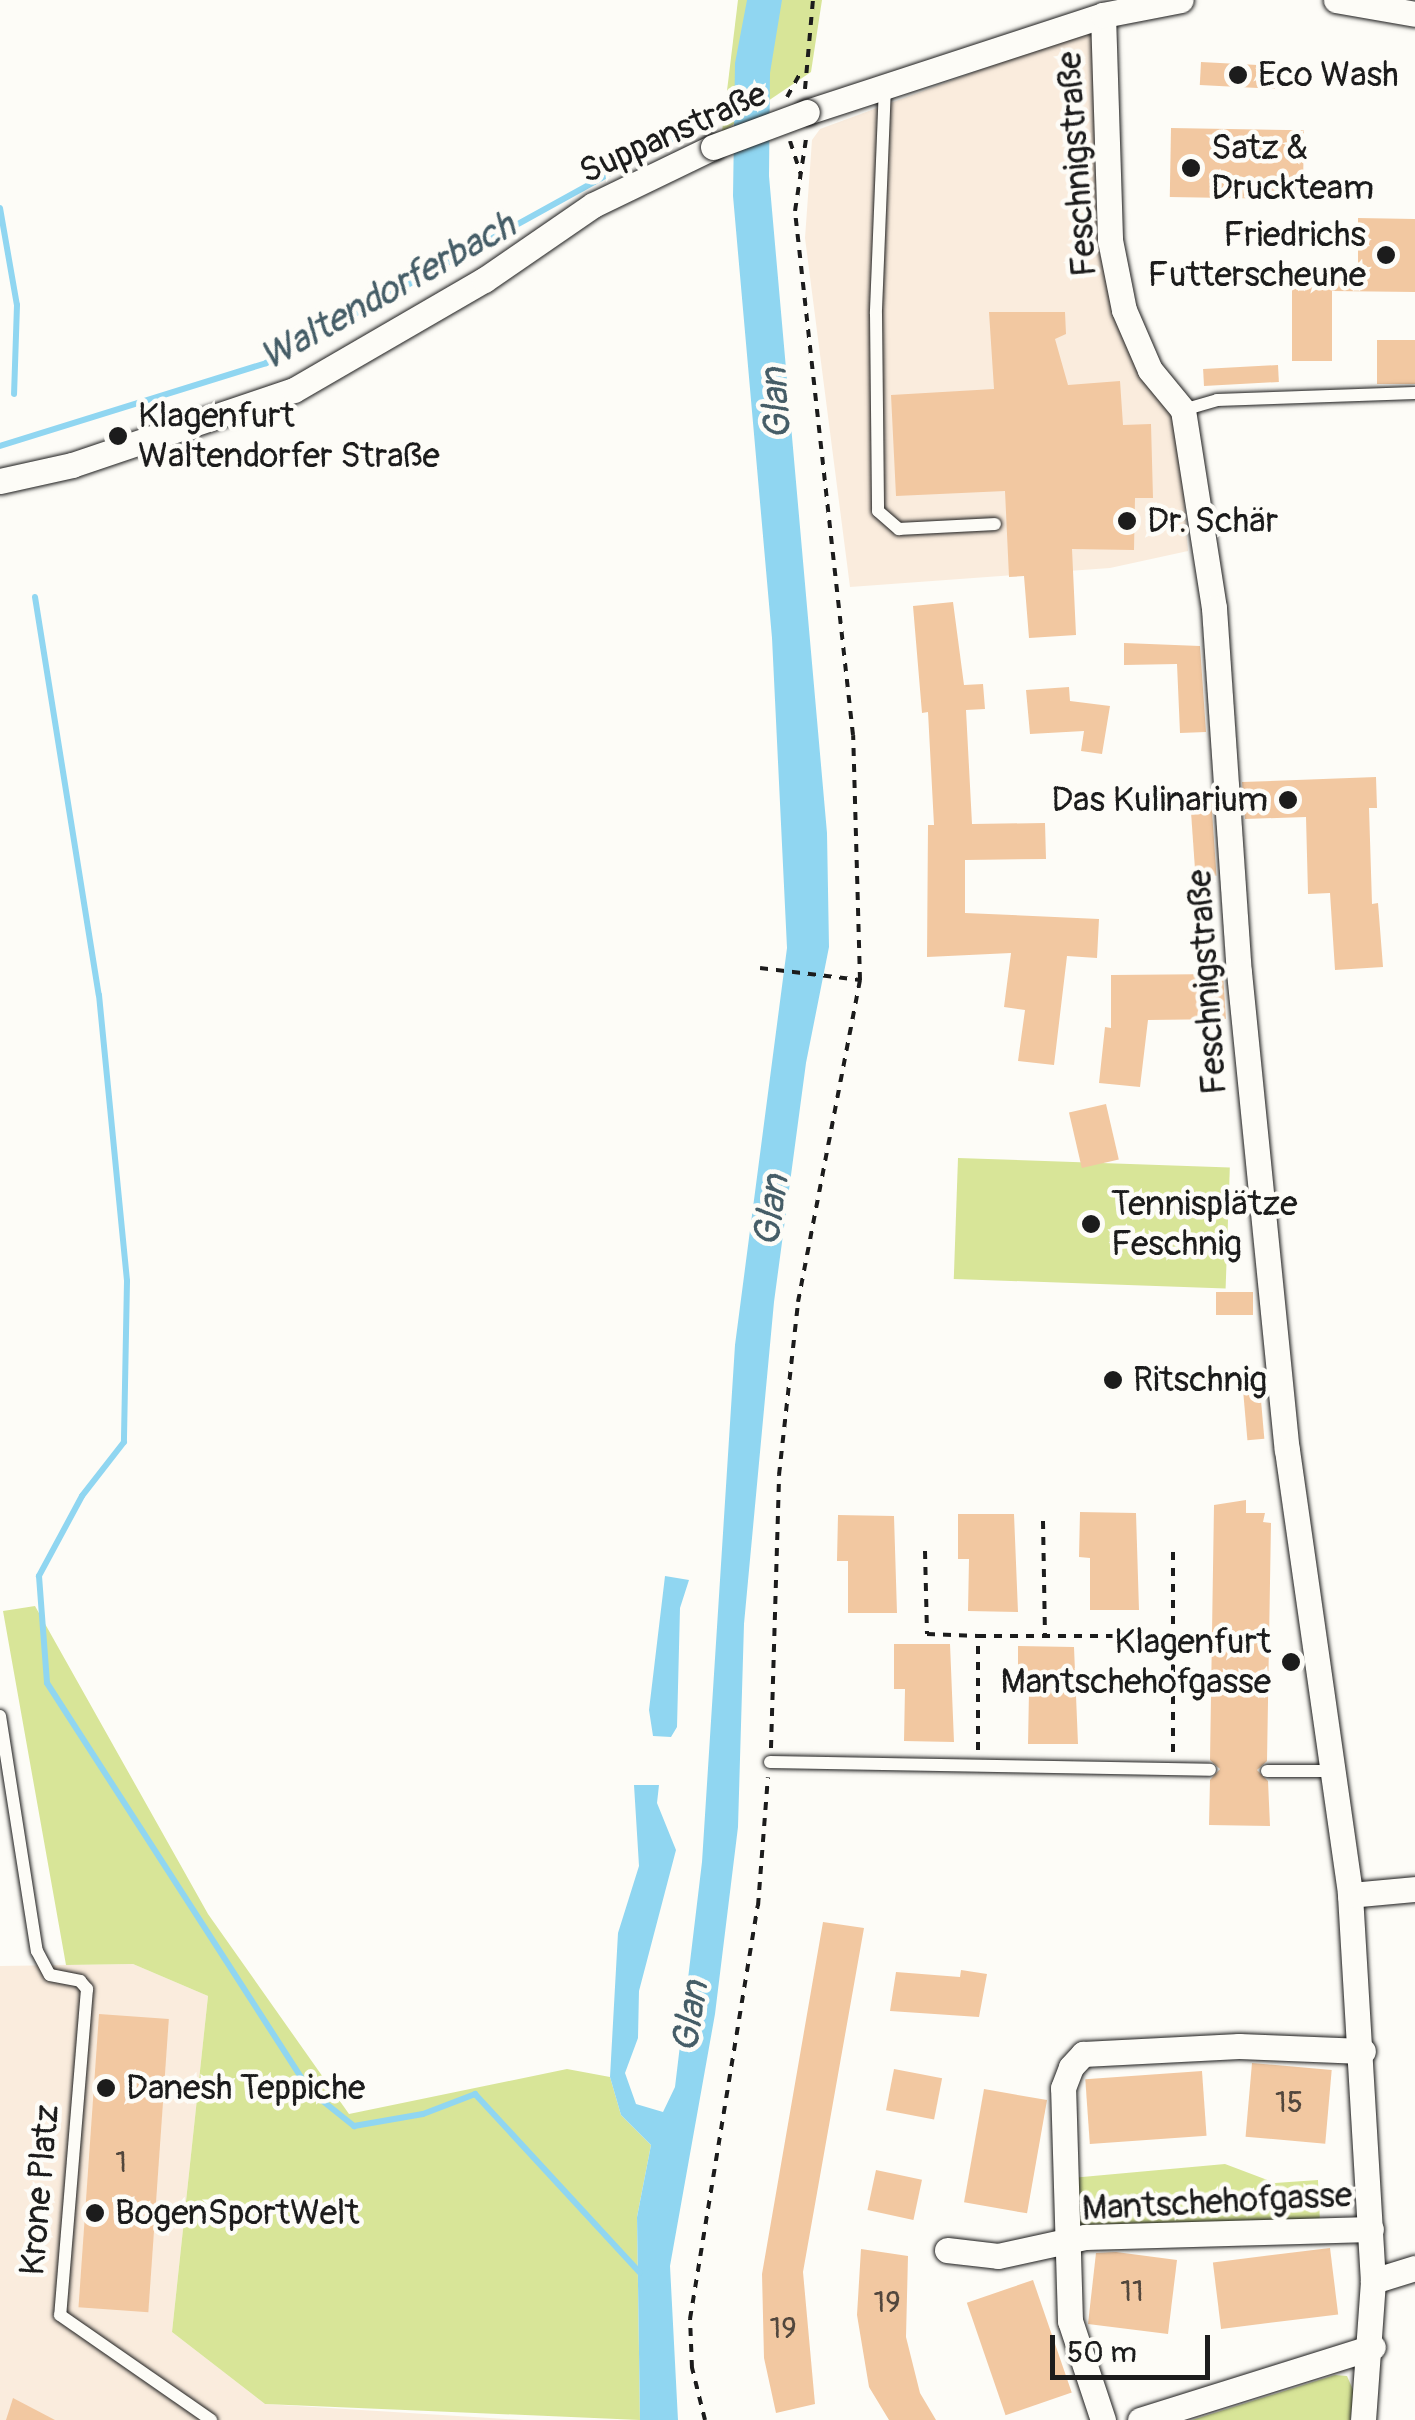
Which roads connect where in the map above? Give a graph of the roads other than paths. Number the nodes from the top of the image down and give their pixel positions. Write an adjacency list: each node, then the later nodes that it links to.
1 (1181, 0): 4 (street, Suppanstraße)
2 (1336, 0): 3 (street)
3 (1415, 14)
4 (1103, 16): 5 (street, Suppanstraße); 7 (street, Feschnigstraße)
5 (885, 86): 8 (street, Suppanstraße, bridge); 9 (lane)
6 (1415, 393): 7 (lane)
7 (1183, 410): 14 (street, Feschnigstraße)
8 (0, 482)
9 (995, 524)
10 (0, 1716): 24 (lane, Krone Platz)
11 (770, 1762): 12 (lane)
12 (1210, 1770)
13 (1268, 1771): 14 (lane)
14 (1332, 1771): 16 (street, Feschnigstraße)
15 (1415, 1889): 16 (street)
16 (1350, 1895): 17 (street, Mantschehofgasse)
17 (1363, 2051): 18 (street, Mantschehofgasse); 19 (street, Mantschehofgasse)
18 (1371, 2229): 19 (street, Mantschehofgasse); 22 (street, Mantschehofgasse)
19 (1066, 2245): 20 (street, Mantschehofgasse); 25 (street, Mantschehofgasse)
20 (947, 2250)
21 (1415, 2268): 22 (street)
22 (1373, 2281): 23 (street, Mantschehofgasse)
23 (1373, 2346): 26 (street); 27 (street, Mantschehofgasse)
24 (210, 2420)
25 (1103, 2420)
26 (1140, 2420)
27 (1364, 2420)

